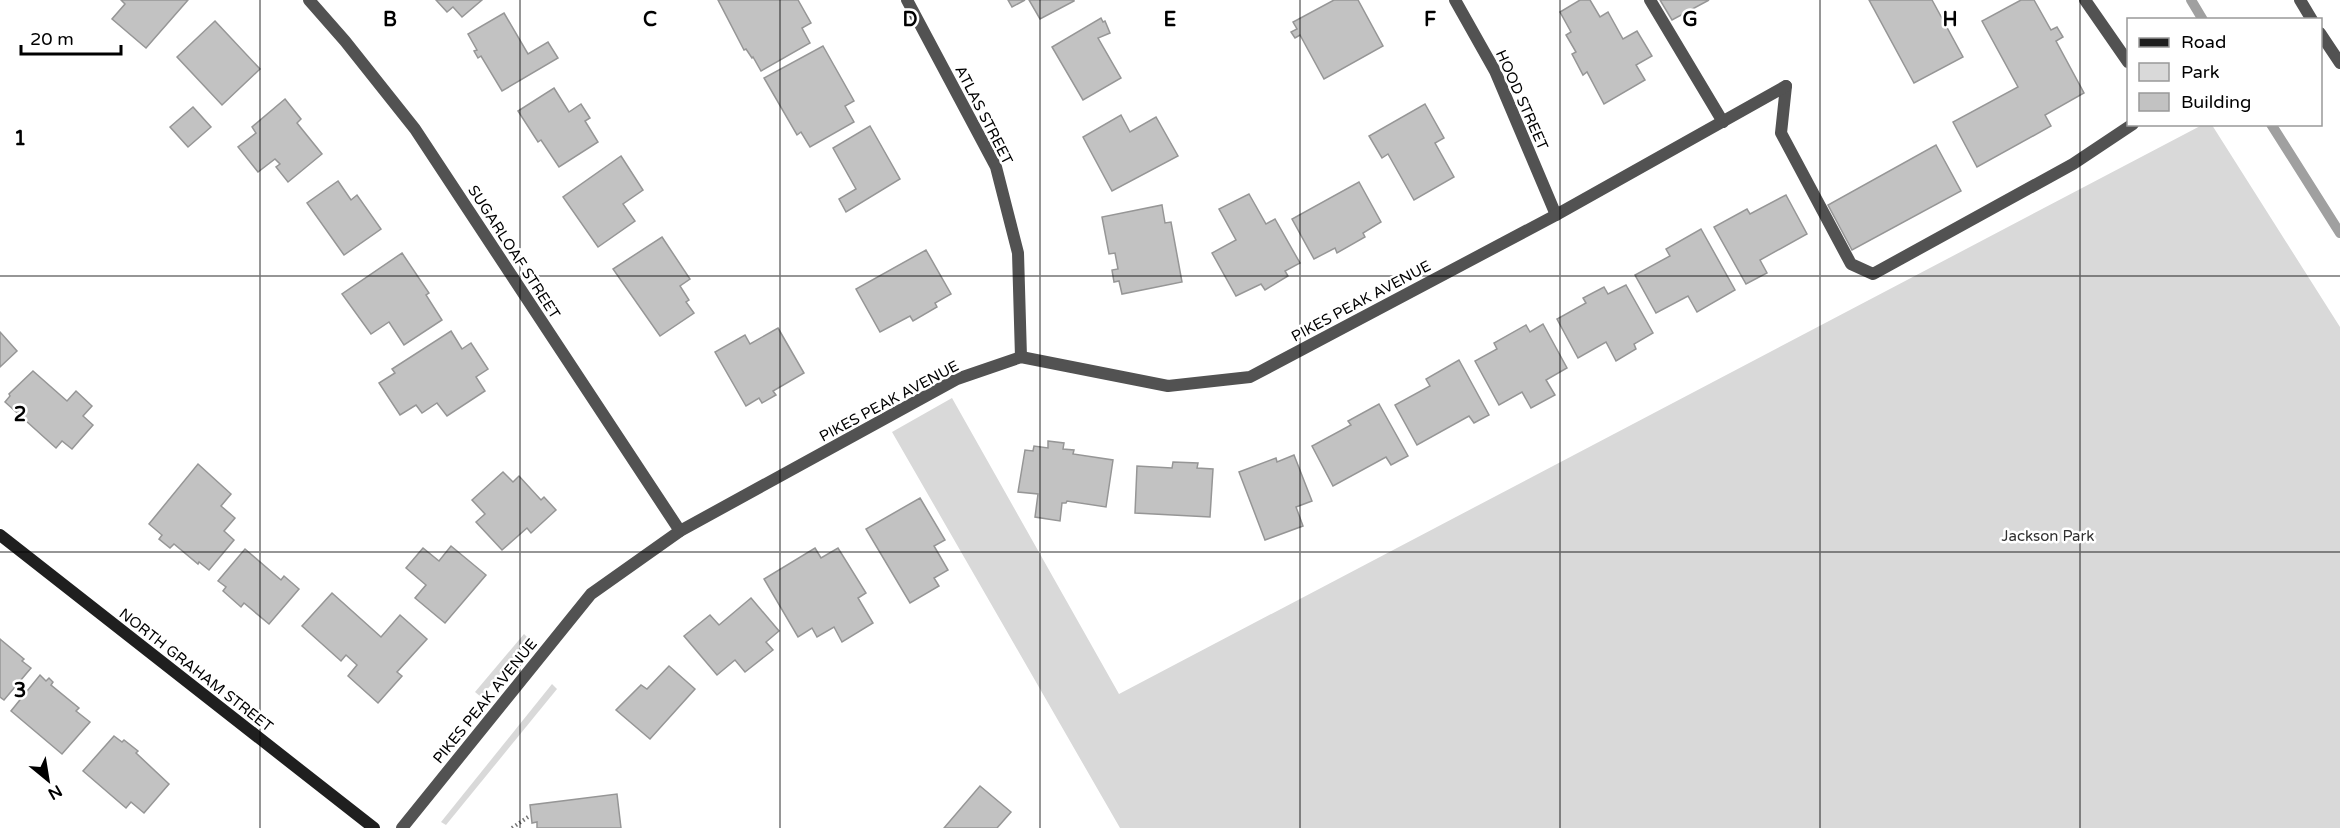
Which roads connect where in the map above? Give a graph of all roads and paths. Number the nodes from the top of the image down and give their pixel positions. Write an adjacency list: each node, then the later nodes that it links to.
1 (309, 0): 15 (street, SUGARLOAF STREET)
2 (907, 0): 14 (street, ATLAS STREET)
3 (1455, 0): 13 (street, HOOD STREET)
4 (1650, 0): 11 (street)
5 (2085, 0): 9 (street)
6 (2300, 0): 7 (street)
7 (2311, 18)
8 (2322, 36): 10 (street)
9 (2127, 61)
10 (2340, 63)
11 (1723, 122): 12 (street, PIKES PEAK AVENUE); 13 (street, PIKES PEAK AVENUE)
12 (2130, 126)
13 (1557, 215): 14 (street, PIKES PEAK AVENUE)
14 (1021, 357): 15 (street, PIKES PEAK AVENUE)
15 (680, 531): 19 (street, PIKES PEAK AVENUE)
16 (0, 535): 18 (main road, NORTH GRAHAM STREET)
17 (528, 817): 20 (path)
18 (374, 828)
19 (402, 828)
20 (512, 828)

